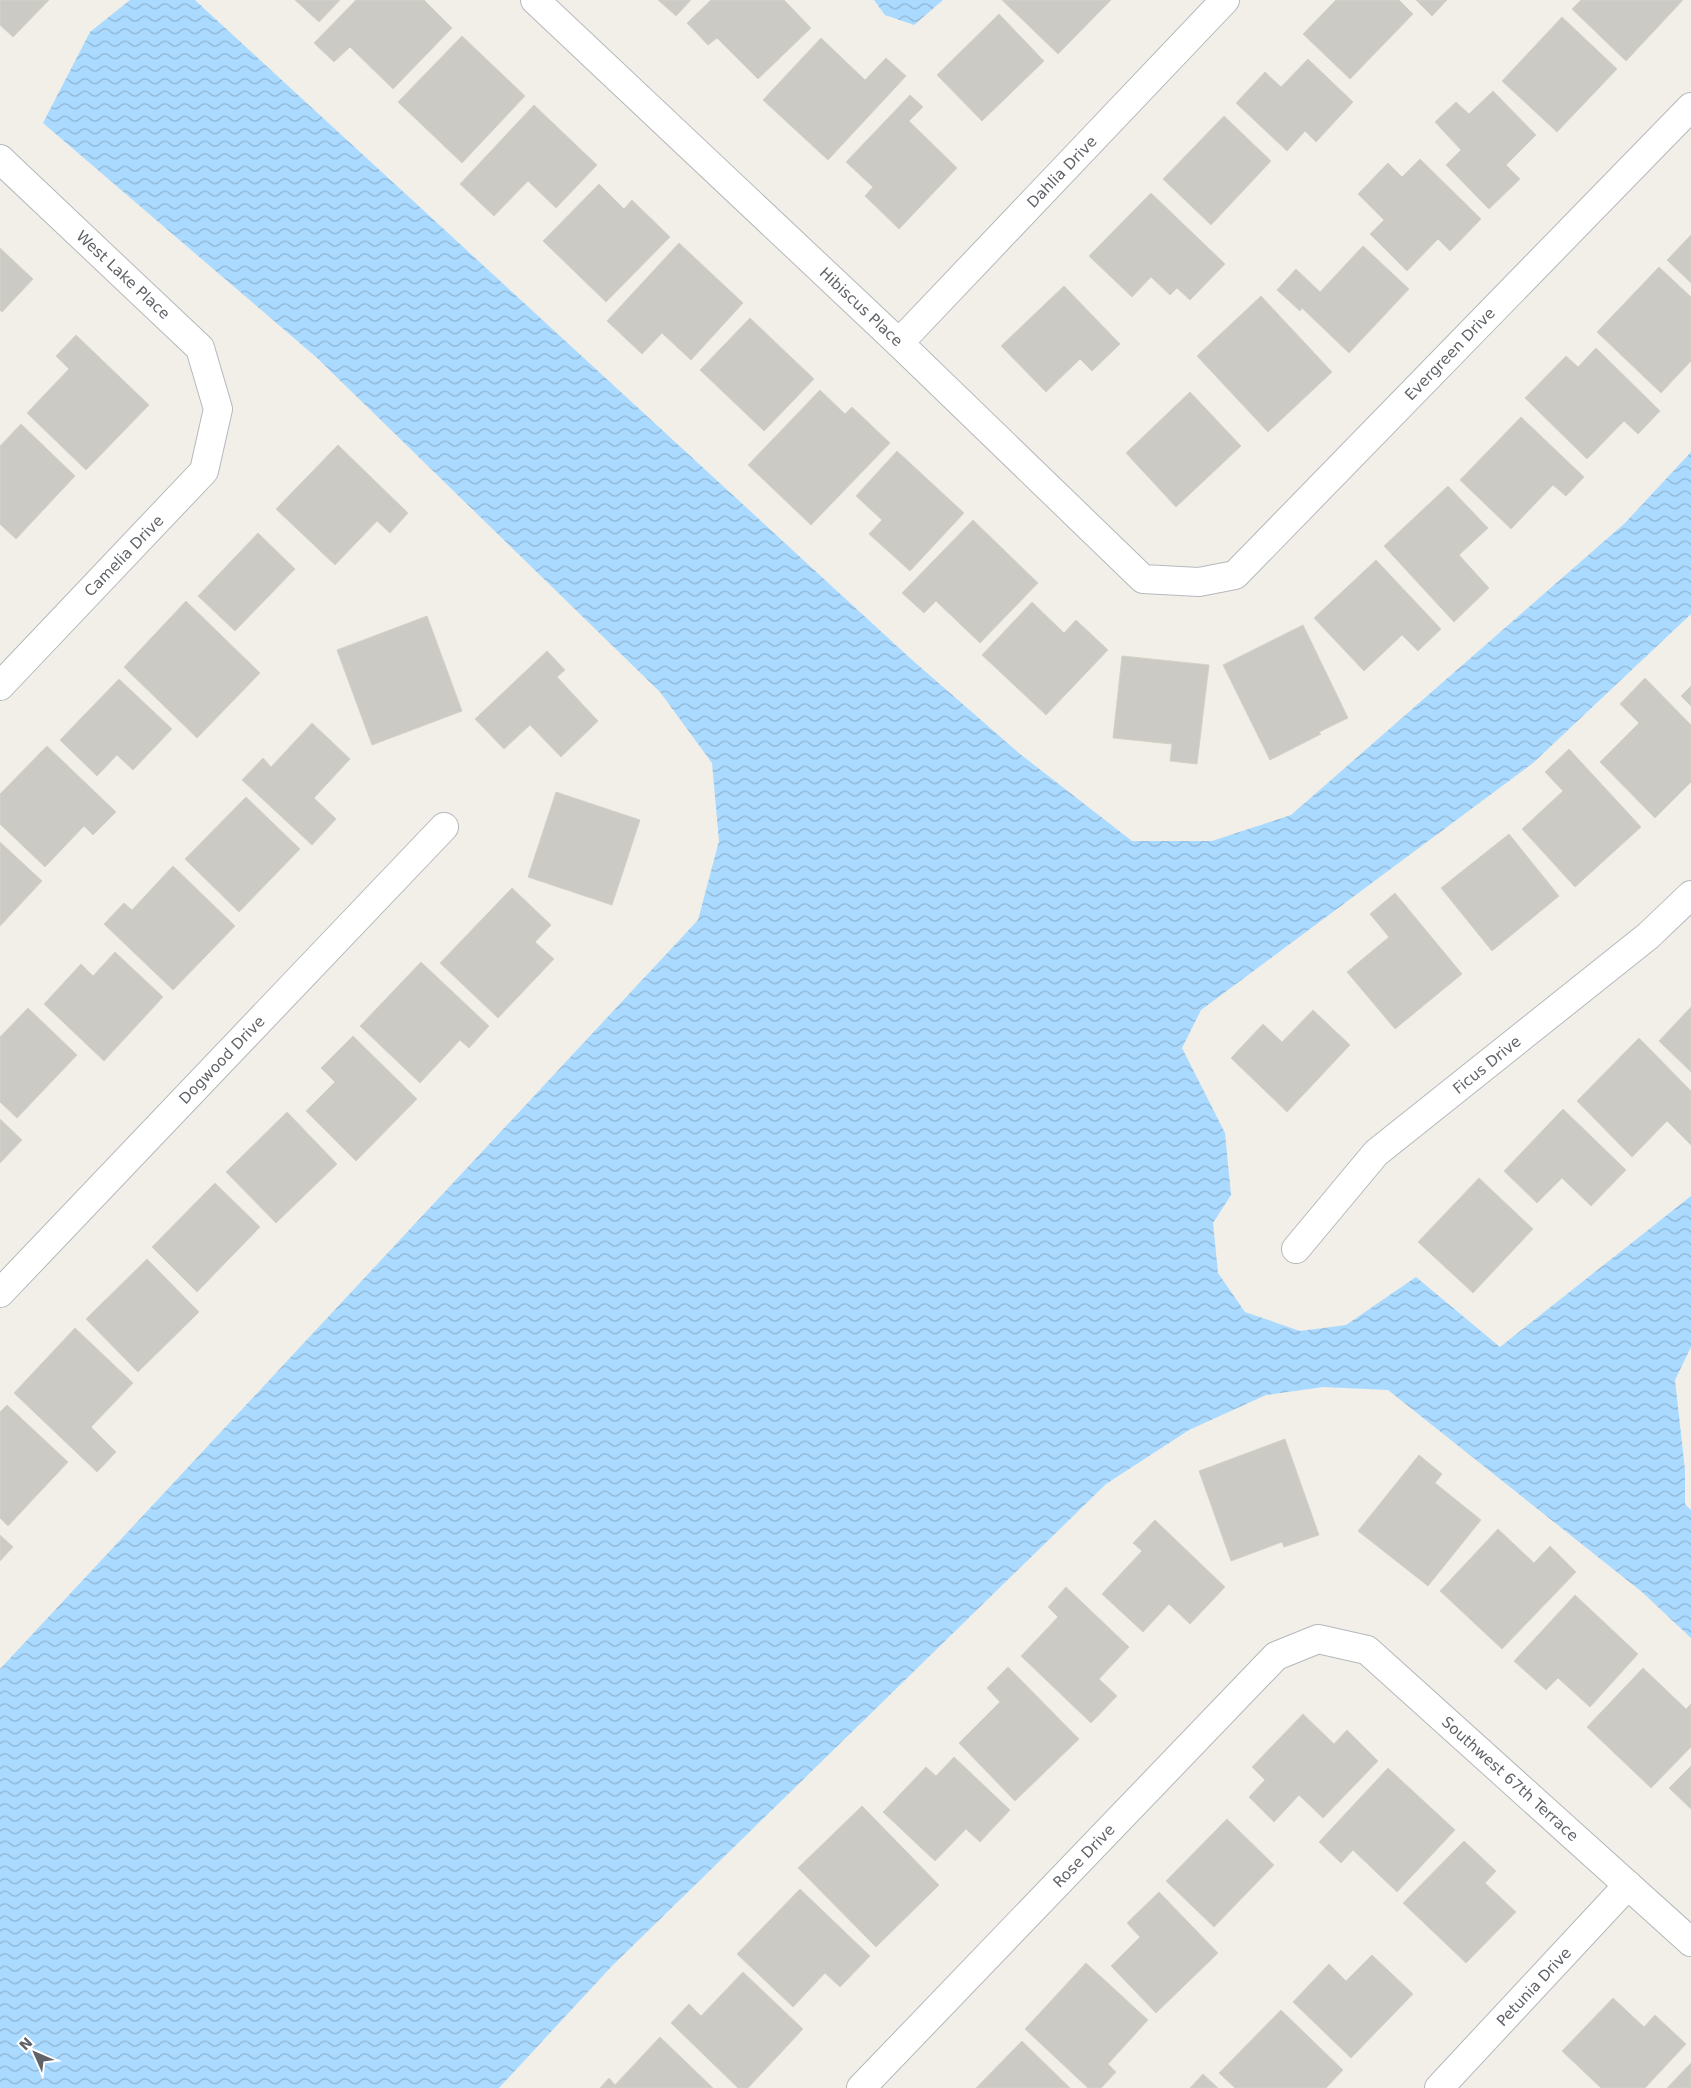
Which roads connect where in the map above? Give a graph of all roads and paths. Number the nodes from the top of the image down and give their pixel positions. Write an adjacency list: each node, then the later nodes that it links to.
1 (535, 0): 5 (street, Hibiscus Place)
2 (1225, 0): 5 (street, Dahlia Drive)
3 (1691, 107): 7 (street, Evergreen Drive)
4 (0, 159): 6 (street, West Lake Place)
5 (899, 343): 7 (street, Hibiscus Place)
6 (218, 409): 8 (street, Camelia Drive)
7 (1199, 582)
8 (0, 686)
9 (444, 827): 12 (street, Dogwood Drive)
10 (1691, 895): 11 (street, Ficus Drive)
11 (1296, 1248)
12 (0, 1293)
13 (1318, 1639): 14 (street, Southwest 67th Terrace); 16 (street, Rose Drive)
14 (1628, 1885): 15 (street, Southwest 67th Terrace); 17 (street, Petunia Drive)
15 (1691, 1942)
16 (861, 2088)
17 (1439, 2088)

